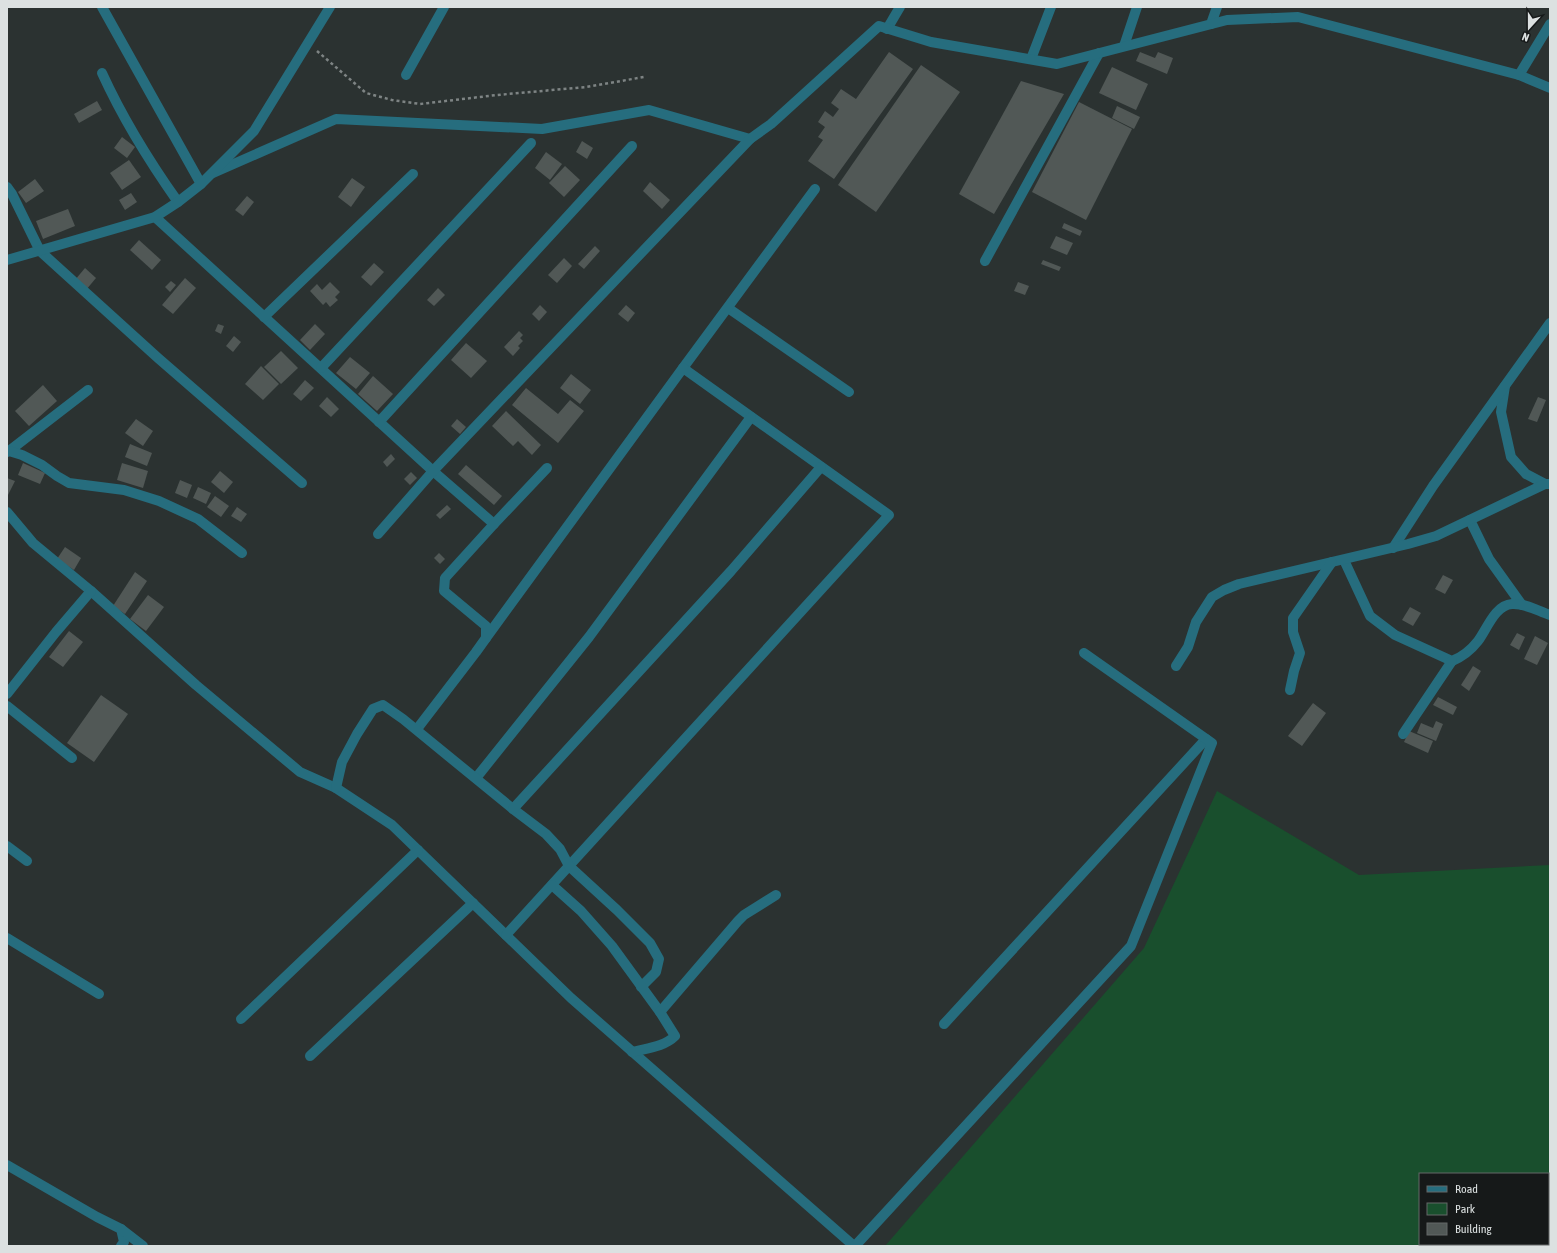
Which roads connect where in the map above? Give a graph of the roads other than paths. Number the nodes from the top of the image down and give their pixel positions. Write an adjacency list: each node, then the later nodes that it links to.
1 (102, 7): 23 (street)
2 (330, 7): 21 (street)
3 (444, 7): 15 (street)
4 (900, 7): 10 (street)
5 (1051, 7): 13 (street)
6 (1137, 7): 11 (street)
7 (1217, 7): 8 (street)
8 (1211, 24): 11 (street); 16 (street)
9 (1550, 24): 16 (street)
10 (887, 29): 13 (street); 18 (street)
11 (1124, 46): 12 (street)
12 (1099, 53): 13 (street); 30 (street)
13 (1031, 59)
14 (102, 73): 26 (street)
15 (406, 75)
16 (1519, 75): 17 (street)
17 (1550, 88)
18 (750, 139): 21 (street); 44 (street)
19 (531, 143): 34 (street)
20 (632, 146): 40 (street)
21 (213, 173): 23 (street)
22 (413, 174): 32 (street)
23 (201, 184): 26 (street)
24 (7, 187): 28 (street)
25 (815, 189): 31 (street)
26 (178, 202): 27 (street)
27 (155, 216): 28 (street); 32 (street)
28 (40, 251): 29 (street); 45 (street)
29 (7, 260)
30 (985, 261)
31 (728, 308): 35 (street); 38 (street)
32 (264, 316): 34 (street)
33 (1550, 323): 36 (street)
34 (321, 368): 40 (street)
35 (683, 368): 39 (street); 58 (street)
36 (1505, 385): 46 (street); 51 (street)
37 (88, 390): 41 (street)
38 (849, 392)
39 (751, 417): 42 (street); 69 (street)
40 (379, 422): 44 (street)
41 (8, 451): 52 (street)
42 (821, 467): 71 (street); 75 (street)
43 (547, 468): 49 (street)
44 (432, 471): 49 (street); 50 (street)
45 (302, 483)
46 (1547, 484): 48 (street)
47 (7, 512): 55 (street)
48 (1470, 520): 51 (street); 56 (street)
49 (494, 524): 58 (street)
50 (378, 534)
51 (1393, 548): 53 (street)
52 (242, 553)
53 (1344, 560): 54 (street); 60 (street)
54 (1332, 562): 61 (street); 62 (street)
55 (91, 591): 63 (street); 70 (street)
56 (1522, 605): 57 (street); 60 (street)
57 (1550, 615)
58 (486, 638): 65 (street)
59 (1084, 653): 67 (street)
60 (1452, 661): 66 (street)
61 (1176, 666)
62 (1290, 690)
63 (7, 694)
64 (7, 706): 68 (street)
65 (417, 729): 69 (street); 70 (street)
66 (1403, 734)
67 (1206, 739): 85 (street); 92 (street)
68 (72, 758)
69 (476, 778): 71 (street)
70 (336, 788): 73 (street)
71 (513, 809): 75 (street)
72 (7, 846): 74 (street)
73 (418, 850): 78 (street); 84 (street)
74 (27, 861)
75 (569, 866): 76 (street); 81 (street)
76 (552, 885): 79 (street); 81 (street)
77 (776, 895): 83 (street)
78 (474, 904): 79 (street); 87 (street)
79 (506, 935): 86 (street)
80 (7, 938): 82 (street)
81 (641, 987): 83 (street)
82 (99, 994)
83 (660, 1012): 86 (street)
84 (241, 1019)
85 (944, 1024)
86 (632, 1052): 92 (street)
87 (310, 1056)
88 (7, 1165): 89 (street)
89 (121, 1230): 90 (street); 91 (street)
90 (121, 1246)
91 (143, 1246)
92 (854, 1246)

